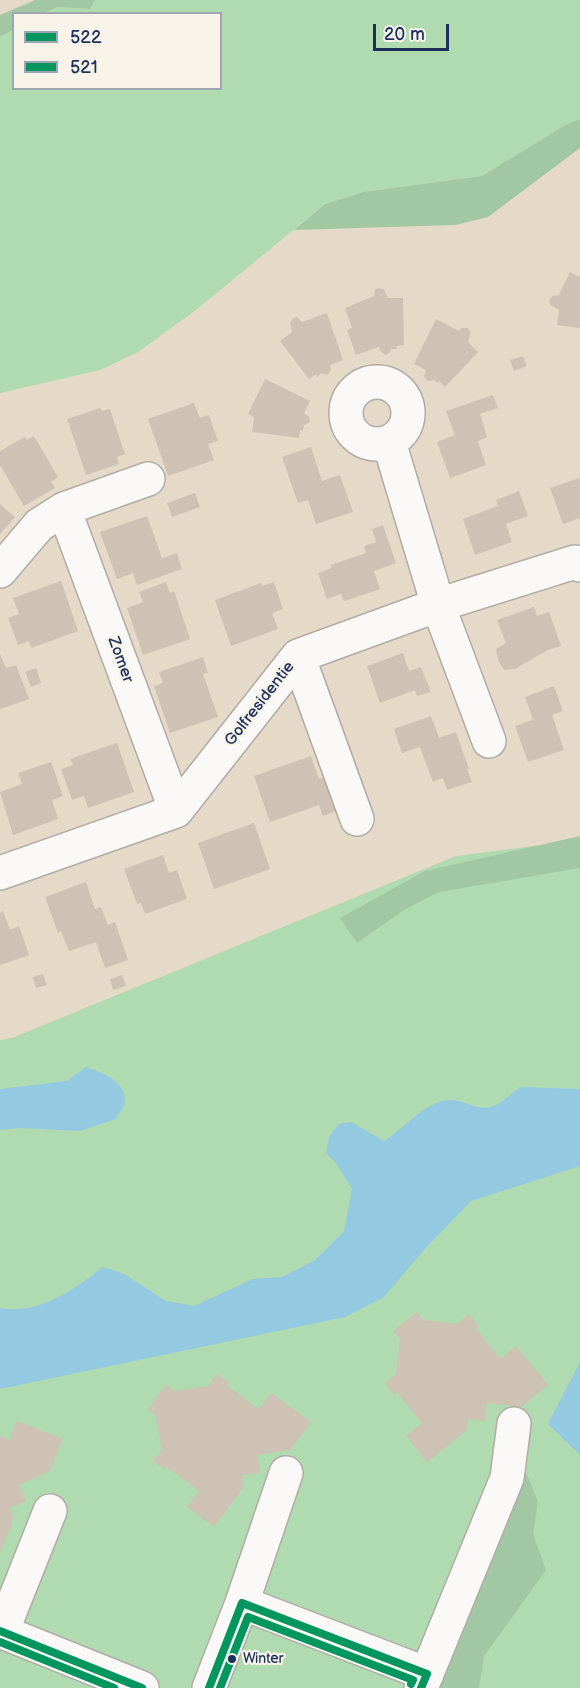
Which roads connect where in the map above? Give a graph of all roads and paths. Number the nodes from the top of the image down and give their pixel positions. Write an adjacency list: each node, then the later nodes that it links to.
1 (389, 442): 6 (street)
2 (148, 479): 3 (street)
3 (64, 509): 5 (street); 9 (street, Zomer)
4 (580, 565): 6 (street, Golfresidentie)
5 (0, 571)
6 (438, 605): 7 (street, Golfresidentie); 8 (street)
7 (298, 656): 9 (street, Golfresidentie); 10 (street)
8 (489, 741)
9 (176, 811): 11 (street)
10 (357, 819)
11 (0, 873)
12 (514, 1424): 18 (street)
13 (285, 1473): 15 (street)
14 (50, 1511): 16 (street)
15 (242, 1603): 18 (street); 20 (street)
16 (1, 1632): 17 (street)
17 (95, 1677): 19 (street)
18 (424, 1681)
19 (142, 1688)
20 (208, 1688)

